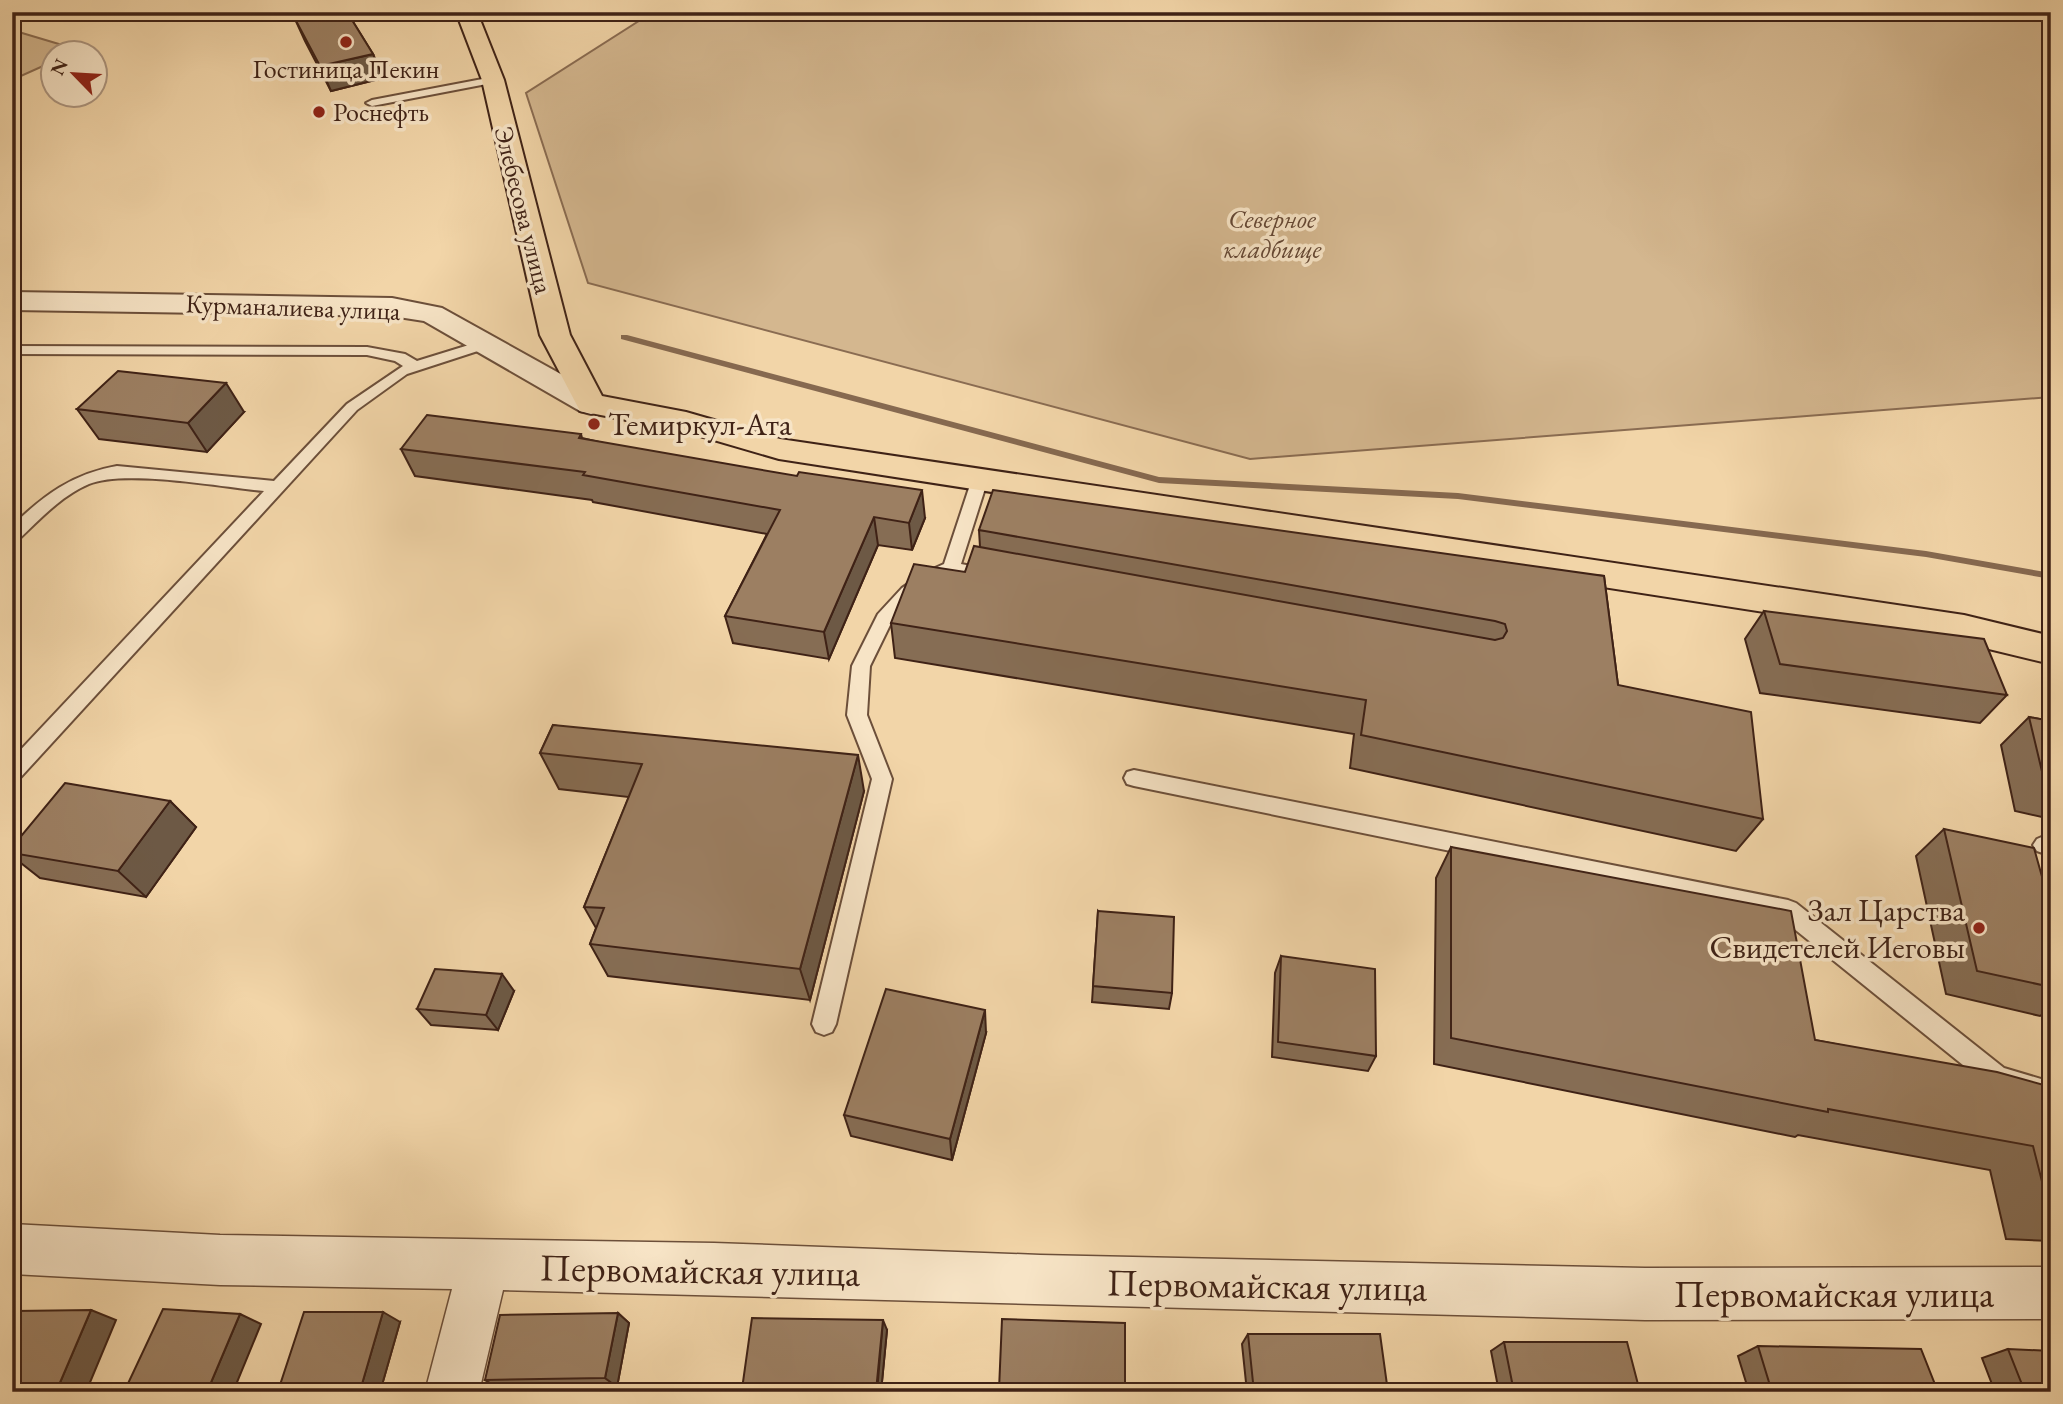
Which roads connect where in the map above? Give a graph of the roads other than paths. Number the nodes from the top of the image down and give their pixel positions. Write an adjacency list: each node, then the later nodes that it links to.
1 (466, 12): 2 (main road, Элебесова улица)
2 (493, 80): 3 (lane); 8 (main road, Элебесова улица)
3 (372, 103)
4 (12, 300): 5 (street, Курманалиева улица)
5 (485, 344): 7 (lane); 8 (street, Курманалиева улица)
6 (12, 350): 7 (lane)
7 (414, 366): 10 (lane)
8 (591, 404): 9 (main road)
9 (980, 479): 12 (lane); 14 (main road)
10 (278, 487): 11 (lane); 15 (lane)
11 (12, 536)
12 (951, 568): 13 (lane); 17 (lane)
13 (1005, 578)
14 (2051, 650)
15 (12, 774)
16 (1134, 778): 18 (lane)
17 (824, 1024)
18 (2051, 1094)
19 (12, 1249): 20 (street, Первомайская улица)
20 (484, 1264): 21 (street, Первомайская улица); 22 (street)
21 (2051, 1293)
22 (452, 1392)

